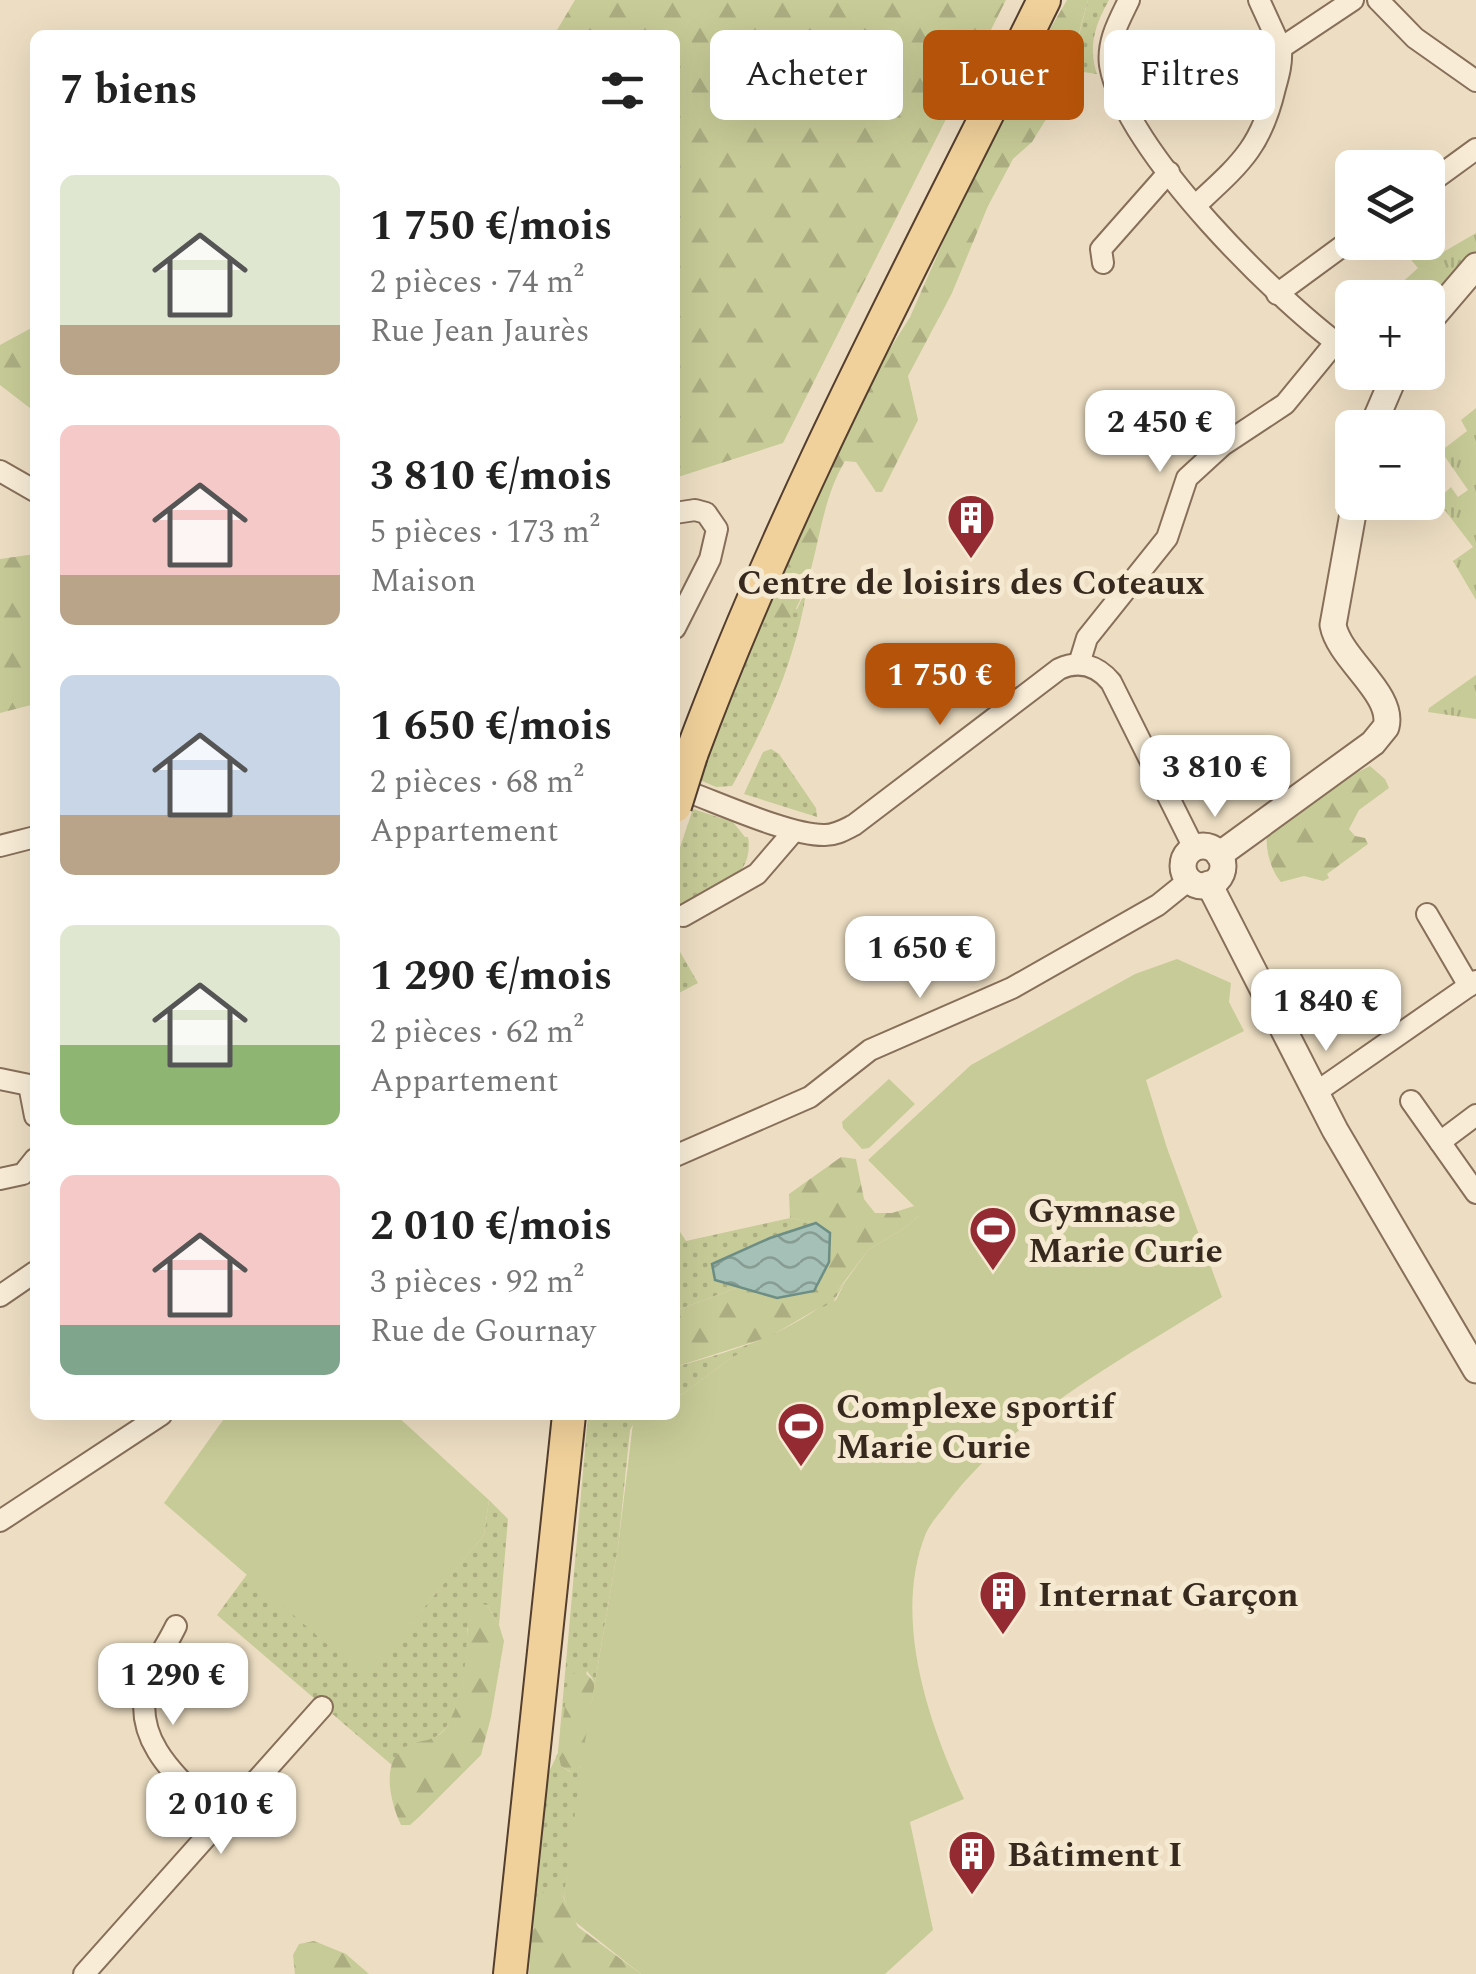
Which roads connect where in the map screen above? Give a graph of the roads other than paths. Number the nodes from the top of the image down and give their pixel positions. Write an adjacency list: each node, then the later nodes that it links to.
1 (1025, 0): 26 (main road)
2 (1044, 0): 26 (main road)
3 (1129, 0): 10 (street)
4 (1259, 0): 7 (street)
5 (1353, 0): 7 (street)
6 (1378, 0): 8 (street)
7 (1281, 48): 12 (street)
8 (1476, 81)
9 (1476, 149): 11 (street)
10 (1169, 172): 12 (street); 14 (street)
11 (1445, 172)
12 (1196, 205): 16 (street)
13 (1335, 252): 16 (street)
14 (1103, 263)
15 (1476, 266): 17 (street)
16 (1278, 294): 18 (street)
17 (1445, 302)
18 (1335, 341)
19 (1335, 357): 25 (street)
20 (0, 471): 21 (street)
21 (30, 488)
22 (680, 512): 24 (street)
23 (1352, 520): 32 (street)
24 (680, 618)
25 (1079, 664): 28 (street); 31 (street)
26 (681, 753)
27 (680, 789): 28 (street)
28 (794, 831): 35 (street)
29 (30, 838): 30 (street)
30 (0, 846)
31 (1194, 848): 32 (street); 33 (street)
32 (1219, 855): 33 (street)
33 (1199, 882): 39 (street); 43 (street)
34 (1428, 914): 36 (street)
35 (683, 916)
36 (1473, 984): 39 (street)
37 (0, 1079): 38 (street)
38 (30, 1090)
39 (1316, 1094): 49 (street)
40 (1411, 1102): 42 (street)
41 (1476, 1115): 42 (street)
42 (1440, 1142): 46 (street)
43 (680, 1154)
44 (30, 1165): 45 (street)
45 (0, 1179)
46 (1476, 1193)
47 (30, 1275): 48 (street)
48 (0, 1296)
49 (1473, 1358)
50 (153, 1420): 53 (street)
51 (548, 1420): 58 (main road)
52 (568, 1420): 59 (main road)
53 (0, 1521)
54 (176, 1626): 56 (street)
55 (322, 1707): 56 (street)
56 (222, 1819): 57 (street)
57 (84, 1974)
58 (492, 1974)
59 (510, 1974)

